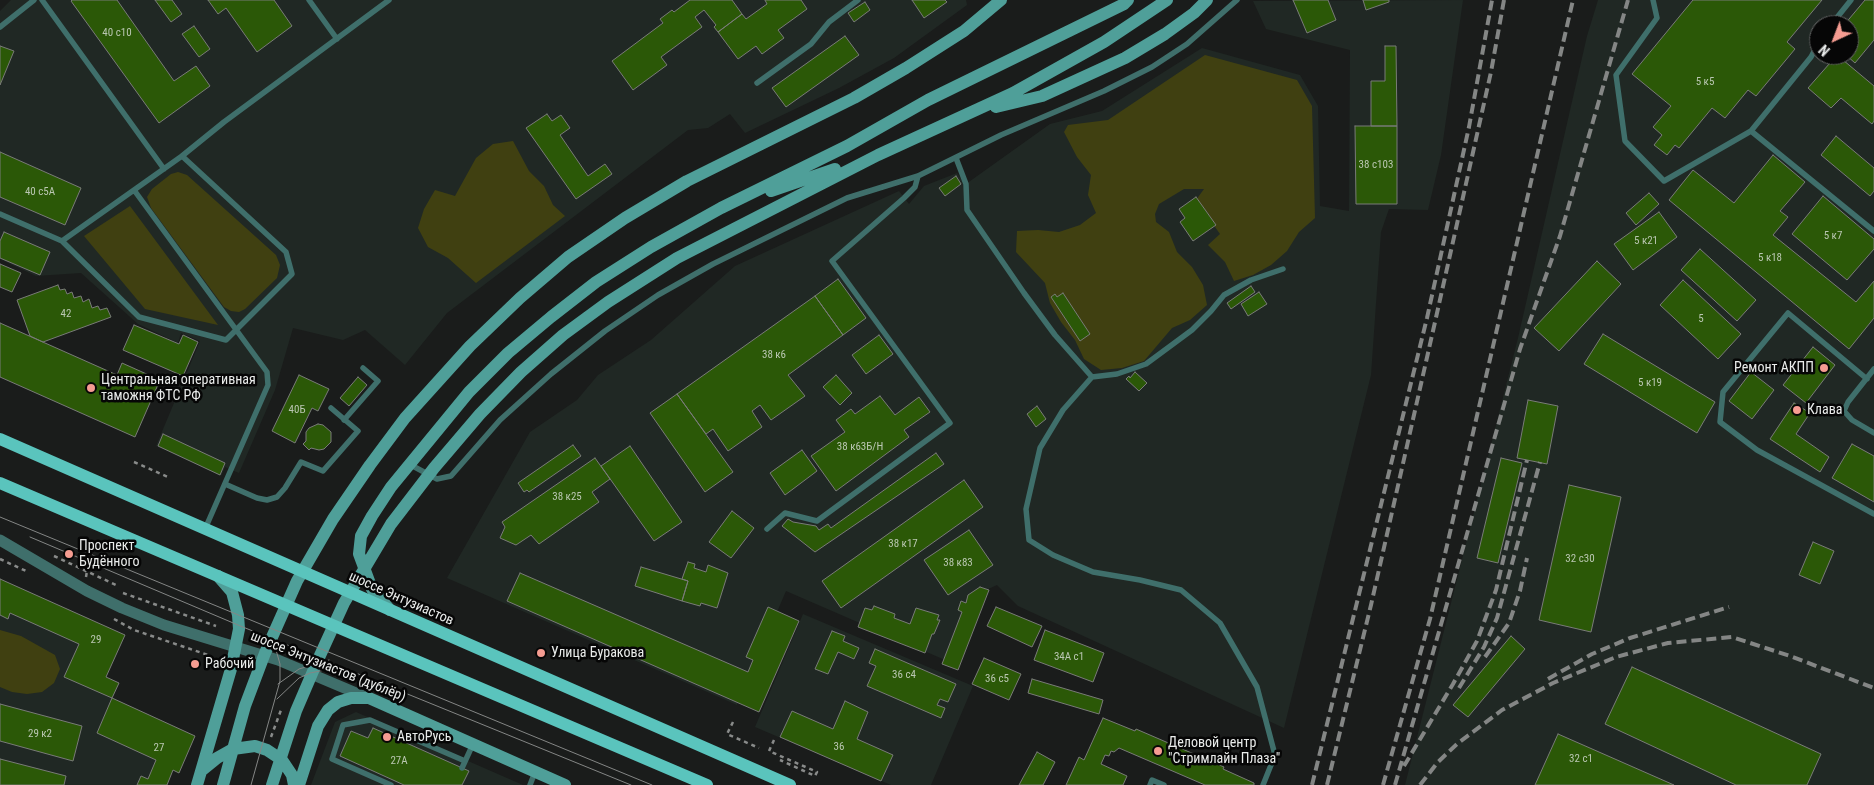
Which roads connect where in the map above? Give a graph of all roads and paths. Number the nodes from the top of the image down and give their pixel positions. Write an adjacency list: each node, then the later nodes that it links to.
1 (34, 0): 14 (lane)
2 (42, 0): 23 (lane)
3 (309, 0): 15 (lane)
4 (389, 0): 15 (lane)
5 (858, 0): 17 (lane)
6 (1001, 0): 72 (main road)
7 (1128, 0): 26 (main road)
8 (1168, 0): 18 (main road)
9 (1207, 0): 18 (main road)
10 (1237, 0): 22 (lane)
11 (1653, 0): 19 (lane)
12 (1851, 0): 13 (lane)
13 (1839, 15)
14 (0, 27)
15 (337, 39): 21 (lane)
16 (1809, 61): 19 (lane)
17 (757, 83)
18 (966, 114): 20 (main road)
19 (1752, 131): 28 (lane)
20 (878, 154): 26 (main road); 73 (main road)
21 (182, 156): 23 (lane); 31 (lane)
22 (956, 158): 24 (lane); 34 (lane)
23 (164, 169): 25 (lane)
24 (918, 176): 41 (lane); 47 (lane)
25 (134, 190): 29 (lane); 31 (lane)
26 (721, 208): 41 (main road)
27 (0, 214): 29 (lane)
28 (1874, 231)
29 (62, 241): 31 (lane)
30 (1282, 269): 34 (lane)
31 (237, 330): 44 (lane)
32 (363, 368): 37 (lane)
33 (1874, 369): 35 (lane)
34 (1092, 377): 82 (lane)
35 (1867, 378): 38 (lane); 45 (lane)
36 (332, 408): 37 (lane)
37 (344, 420): 44 (lane)
38 (1874, 433)
39 (0, 439): 46 (main road, шоссе Энтузиастов)
40 (134, 462): 42 (path)
41 (409, 464): 55 (main road)
42 (168, 477)
43 (0, 483): 51 (main road)
44 (225, 484): 46 (lane)
45 (1874, 514)
46 (205, 529): 55 (main road, шоссе Энтузиастов)
47 (766, 529)
48 (0, 540): 58 (street, шоссе Энтузиастов (дублёр))
49 (48, 553): 50 (path)
50 (87, 571): 52 (path); 53 (path)
51 (218, 576): 58 (main road); 78 (main road)
52 (93, 580)
53 (116, 585)
54 (117, 591): 56 (path)
55 (390, 610): 79 (main road, шоссе Энтузиастов)
56 (216, 626)
57 (134, 630): 59 (path)
58 (236, 646): 60 (street, шоссе Энтузиастов (дублёр)); 68 (main road)
59 (217, 675)
60 (370, 698): 63 (main road, шоссе Энтузиастов (дублёр)); 75 (main road)
61 (733, 722): 64 (path)
62 (774, 740): 65 (path)
63 (473, 744): 66 (lane); 69 (main road, шоссе Энтузиастов (дублёр))
64 (759, 748)
65 (780, 760)
66 (465, 761): 67 (lane); 76 (lane)
67 (462, 768)
68 (201, 771): 71 (main road); 74 (main road)
69 (535, 772): 70 (main road, шоссе Энтузиастов (дублёр)); 77 (lane)
70 (559, 784)
71 (197, 785)
72 (223, 785)
73 (272, 785)
74 (294, 785)
75 (299, 785)
76 (391, 785)
77 (530, 785)
78 (707, 785)
79 (790, 785)
80 (1150, 785): 81 (lane)
81 (1164, 785)
82 (1263, 785)

